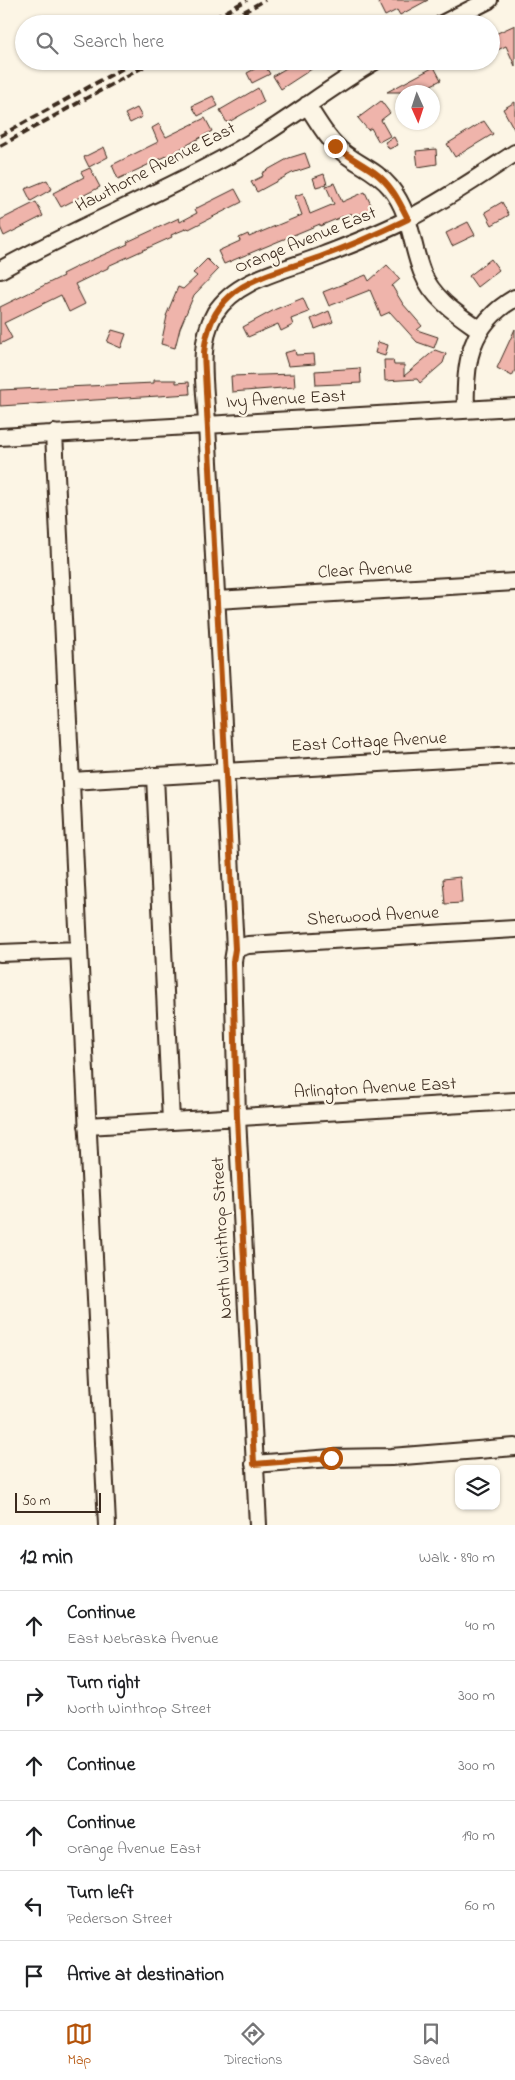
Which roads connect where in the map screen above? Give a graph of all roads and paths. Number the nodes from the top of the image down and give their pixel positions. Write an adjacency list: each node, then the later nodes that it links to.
1 (489, 0): 2 (street)
2 (460, 15)
3 (361, 70): 4 (street, Hawthorne Avenue East)
4 (307, 105): 6 (street); 7 (street, Hawthorne Avenue East)
5 (515, 153): 6 (street, Orange Avenue East)
6 (408, 219): 9 (street); 12 (street, Orange Avenue East)
7 (0, 270)
8 (515, 298): 9 (street)
9 (480, 330): 11 (street)
10 (515, 407): 11 (street, Ivy Avenue East)
11 (466, 410): 12 (street, Ivy Avenue East)
12 (208, 425): 13 (street, Ivy Avenue East); 16 (street, Orange Avenue East)
13 (54, 434): 14 (street, Ivy Avenue East); 20 (street)
14 (0, 436)
15 (515, 582): 16 (street, Clear Avenue)
16 (217, 600): 18 (street, Orange Avenue East)
17 (515, 755): 18 (street, East Cottage Avenue)
18 (226, 772): 19 (street, East Cottage Avenue); 22 (street, North Winthrop Street)
19 (155, 776): 20 (street, East Cottage Avenue); 27 (street)
20 (70, 781): 23 (street)
21 (515, 929): 22 (street, Sherwood Avenue)
22 (235, 949): 26 (street, North Winthrop Street)
23 (79, 950): 24 (street); 28 (street)
24 (0, 953)
25 (515, 1101): 26 (street, Arlington Avenue East)
26 (237, 1117): 27 (street, Arlington Avenue East); 30 (street, North Winthrop Street)
27 (172, 1121): 28 (street, Arlington Avenue East)
28 (87, 1126): 31 (street)
29 (515, 1447): 30 (street)
30 (254, 1464): 32 (street, North Winthrop Street)
31 (107, 1525)
32 (258, 1525)

